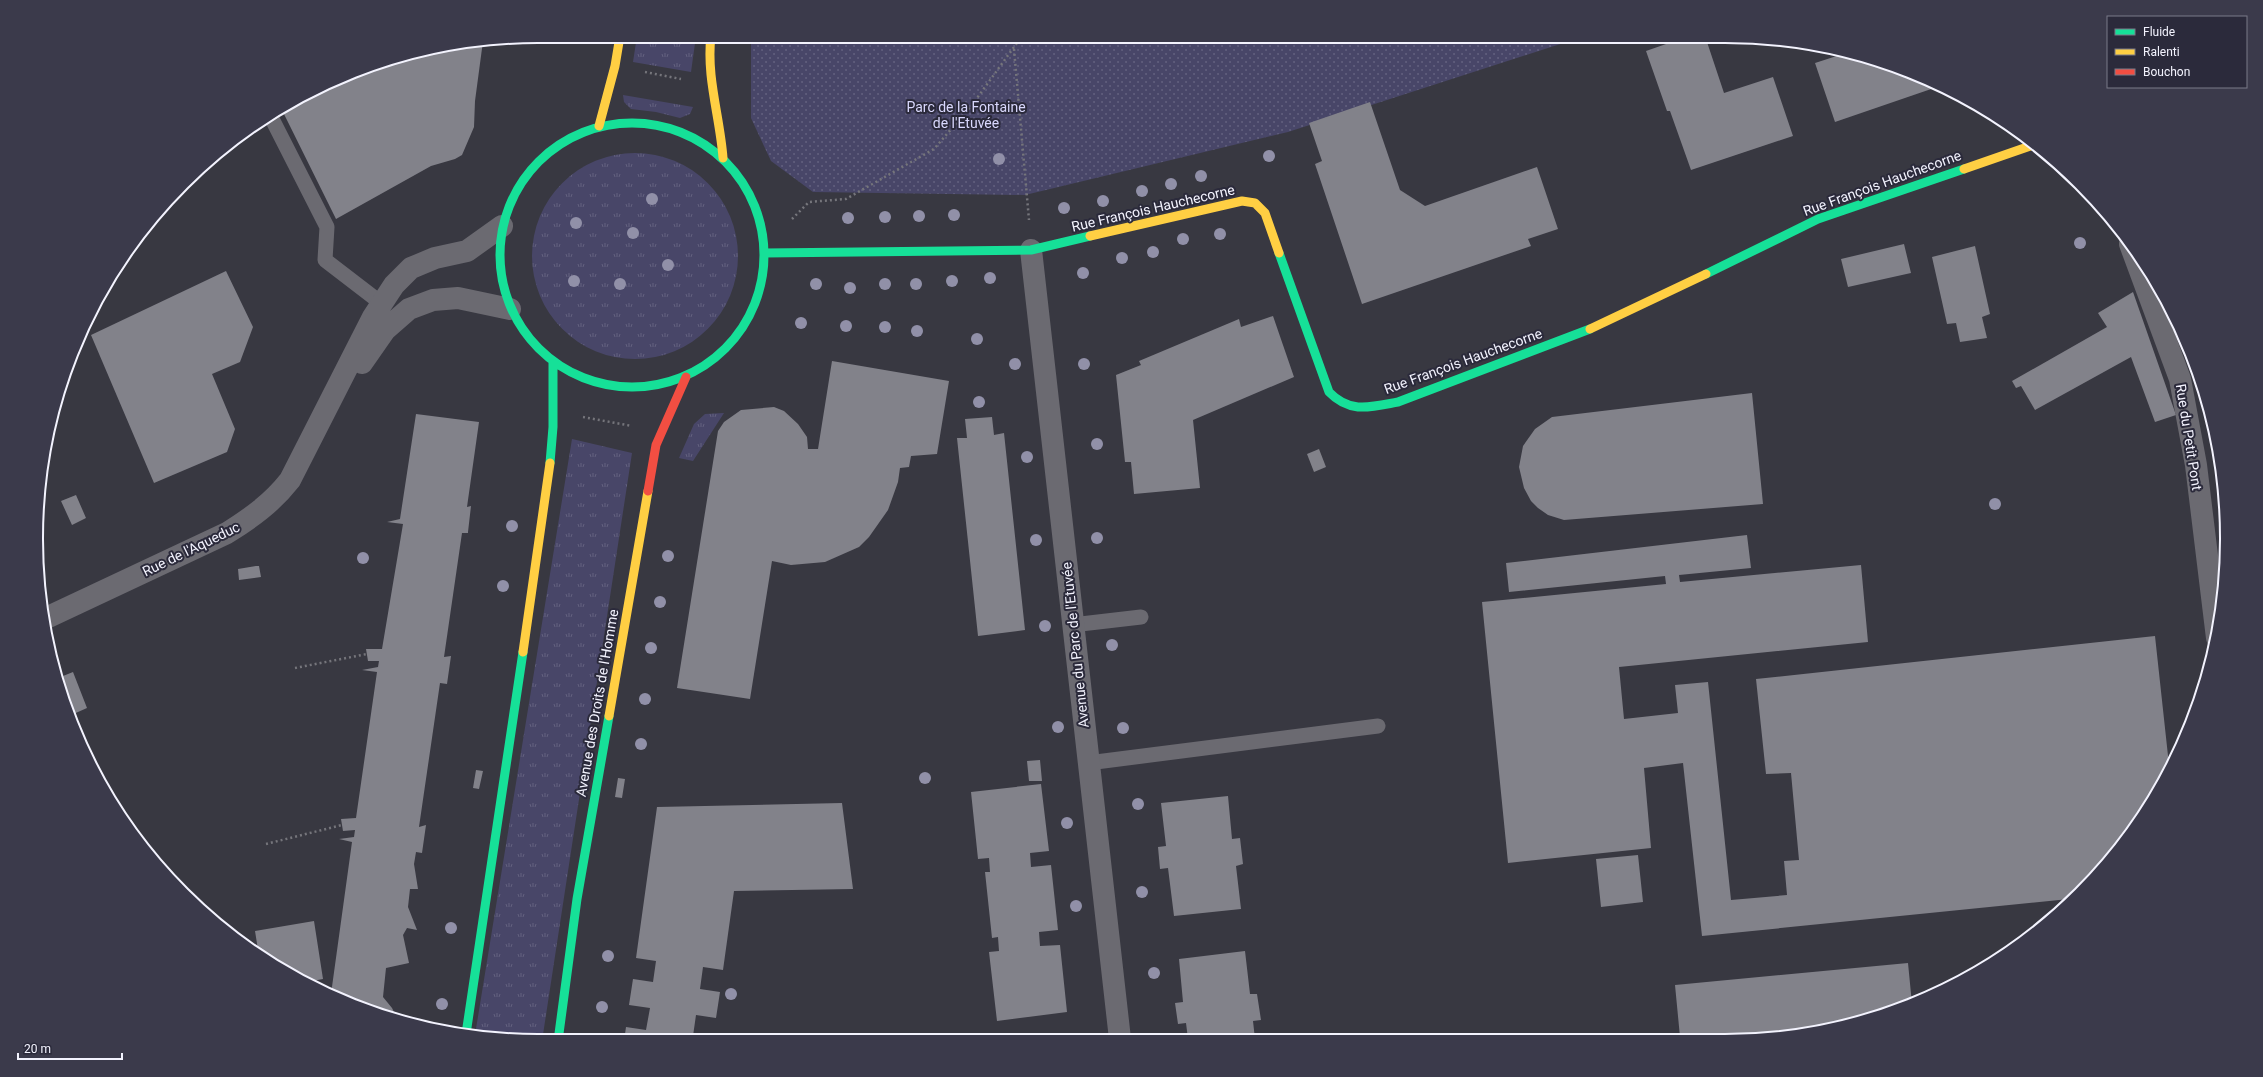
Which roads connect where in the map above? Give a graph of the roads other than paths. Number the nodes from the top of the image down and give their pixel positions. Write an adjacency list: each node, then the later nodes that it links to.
1 (619, 43): 4 (main road)
2 (710, 43): 6 (main road)
3 (273, 121): 11 (lane)
4 (599, 126): 6 (main road); 7 (main road)
5 (2028, 147): 8 (main road, Rue François Hauchecorne)
6 (723, 158): 9 (main road)
7 (502, 226): 11 (street, Rue de l'Aqueduc); 12 (main road)
8 (1031, 250): 9 (main road, Rue François Hauchecorne); 19 (street, Avenue du Parc de l'Etuvée)
9 (765, 253): 14 (main road)
10 (2138, 267): 16 (street, Rue du Petit Pont)
11 (381, 303): 15 (street, Rue de l'Aqueduc)
12 (510, 309): 13 (main road); 15 (street, Rue de l'Aqueduc)
13 (553, 362): 14 (main road); 22 (main road)
14 (686, 376): 23 (main road, Avenue des Droits de l'Homme)
15 (308, 444): 17 (street, Rue de l'Aqueduc)
16 (2214, 614)
17 (50, 616)
18 (1141, 617): 19 (lane)
19 (1072, 624): 21 (street, Avenue du Parc de l'Etuvée)
20 (1378, 726): 21 (lane)
21 (1088, 763): 24 (street, Avenue du Parc de l'Etuvée)
22 (467, 1029)
23 (559, 1034)
24 (1119, 1034)

